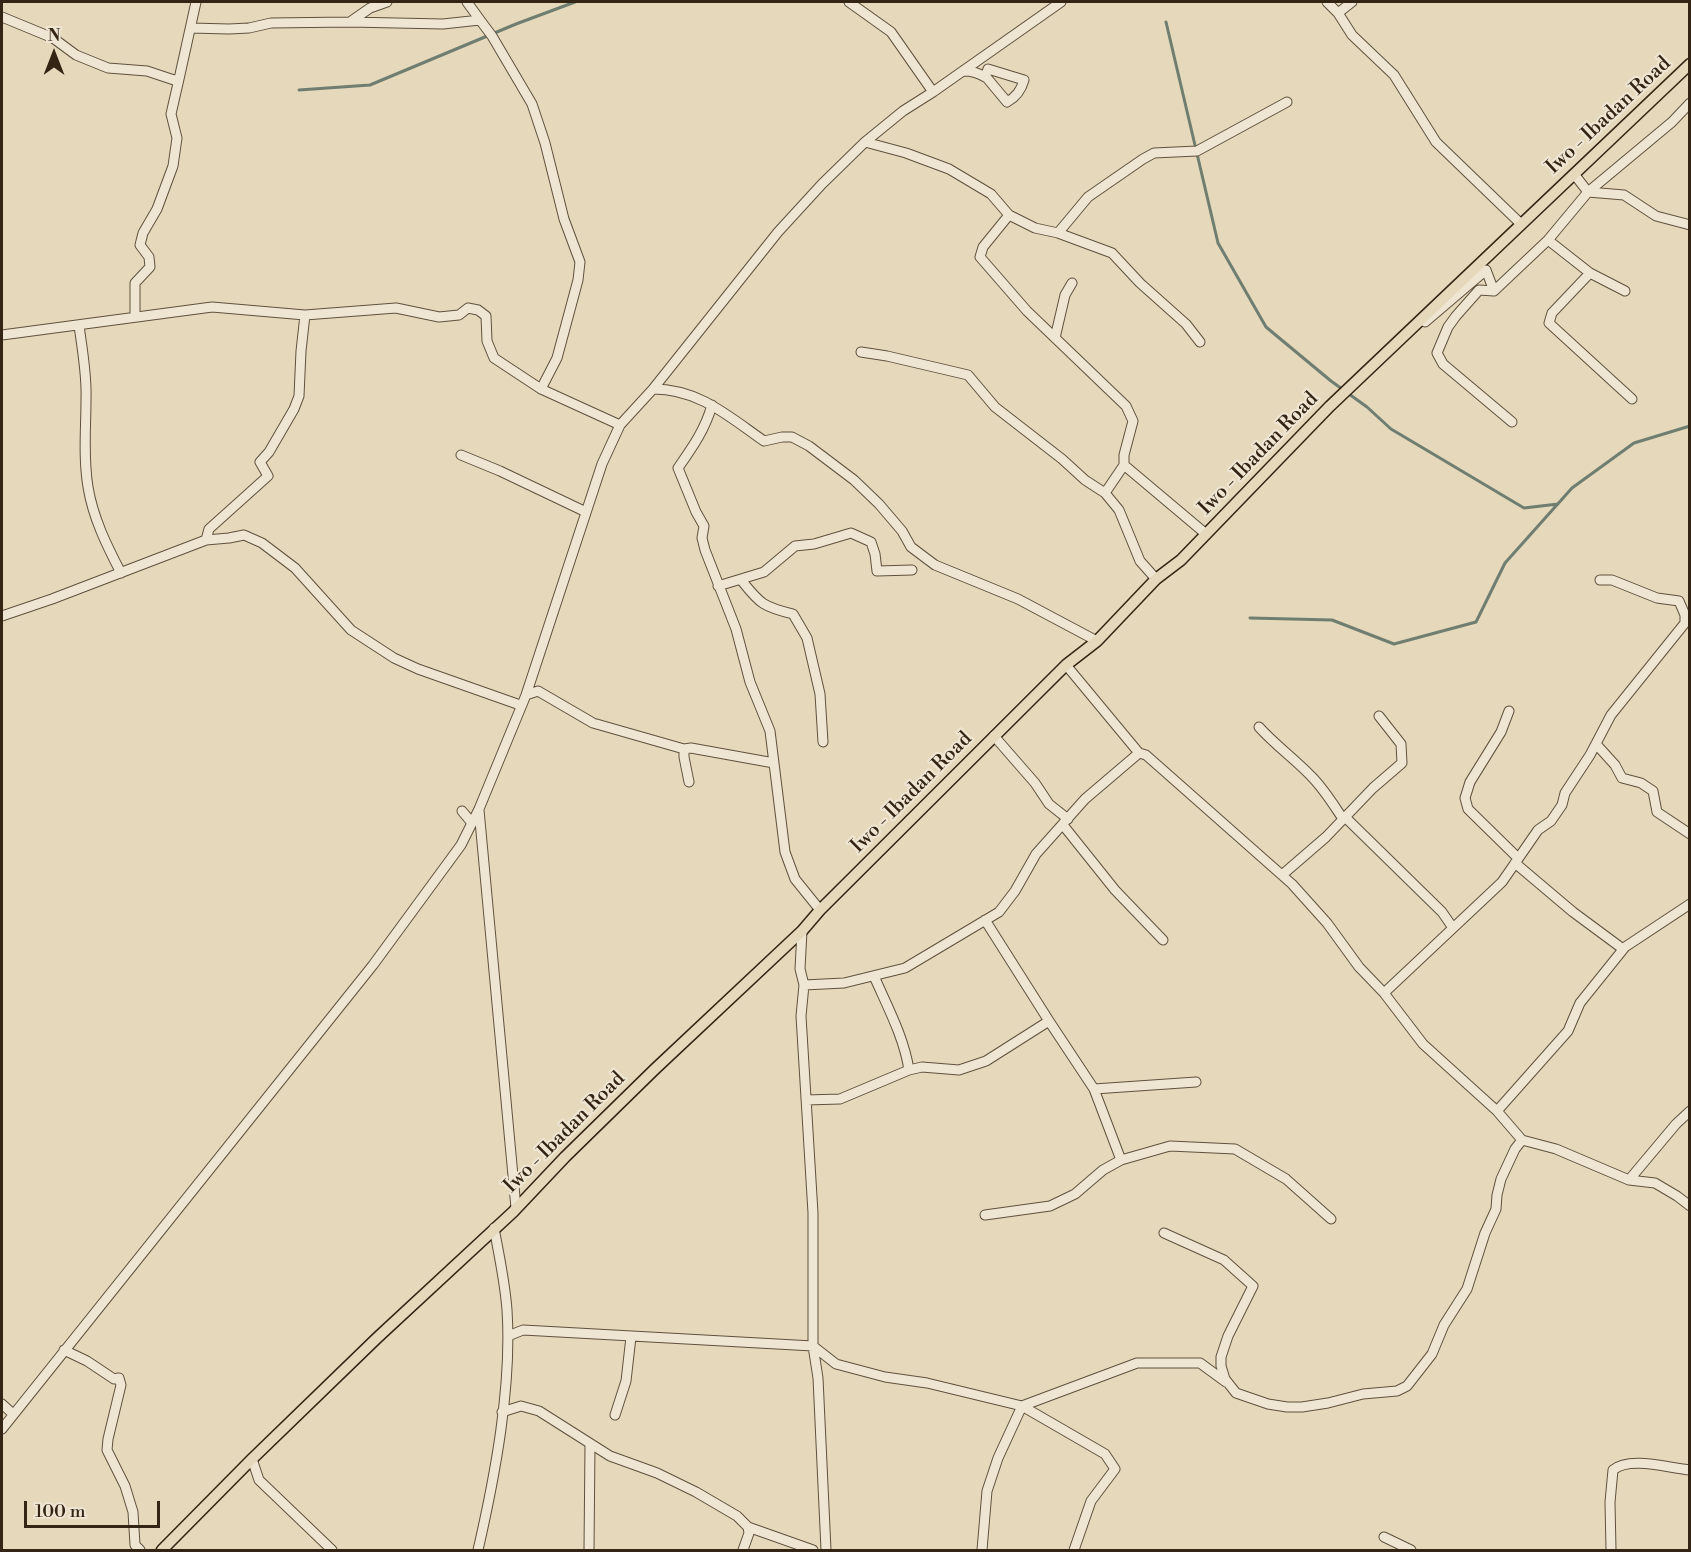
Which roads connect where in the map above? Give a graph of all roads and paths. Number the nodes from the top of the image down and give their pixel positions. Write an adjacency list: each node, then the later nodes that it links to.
1 (196, 2): 12 (street)
2 (387, 2): 11 (street)
3 (467, 2): 9 (street)
4 (849, 2): 17 (street)
5 (1060, 2): 14 (street)
6 (1327, 2): 8 (street)
7 (1352, 2): 8 (street)
8 (1338, 13): 24 (street)
9 (480, 20): 11 (street); 40 (street)
10 (3, 21): 16 (street)
11 (350, 22): 12 (street)
12 (191, 28): 16 (street)
13 (1689, 64): 21 (main road, Iwo - Ibadan Road)
14 (963, 71): 15 (street); 17 (street)
15 (985, 77)
16 (179, 79): 33 (street)
17 (933, 92): 20 (street)
18 (1287, 102): 26 (street)
19 (1689, 103): 22 (street)
20 (865, 142): 23 (street); 41 (street)
21 (1574, 174): 22 (street); 24 (main road, Iwo - Ibadan Road)
22 (1588, 192): 25 (street); 27 (street)
23 (1009, 215): 26 (street); 36 (street)
24 (1521, 224): 39 (main road, Iwo - Ibadan Road)
25 (1689, 225)
26 (1058, 232): 37 (street)
27 (1548, 240): 28 (street); 30 (street)
28 (1590, 273): 31 (street); 42 (street)
29 (1072, 283): 36 (street)
30 (1494, 291): 39 (street); 44 (street)
31 (1625, 291)
32 (305, 315): 33 (street); 40 (street); 51 (street)
33 (135, 316): 34 (street)
34 (79, 325): 35 (street); 53 (street)
35 (2, 335)
36 (1056, 338): 47 (street)
37 (1200, 342)
38 (861, 352): 48 (street)
39 (1359, 379): 50 (main road, Iwo - Ibadan Road)
40 (541, 389): 45 (street)
41 (653, 389): 43 (street); 45 (street)
42 (1632, 399)
43 (712, 405): 57 (street); 59 (street)
44 (1512, 422)
45 (620, 425): 49 (street)
46 (461, 455): 49 (street)
47 (1124, 465): 48 (street); 50 (street)
48 (1105, 493): 54 (street)
49 (586, 512): 61 (street)
50 (1206, 534): 54 (main road, Iwo - Ibadan Road)
51 (206, 540): 53 (street); 62 (street)
52 (912, 570): 56 (street)
53 (121, 573): 58 (street)
54 (1156, 579): 59 (main road, Iwo - Ibadan Road)
55 (1600, 580): 68 (street)
56 (742, 581): 57 (street); 67 (street)
57 (718, 586): 71 (street)
58 (2, 616)
59 (1097, 641): 60 (main road, Iwo - Ibadan Road)
60 (1066, 665): 66 (main road, Iwo - Ibadan Road); 70 (street)
61 (526, 694): 62 (street); 69 (street)
62 (520, 705): 73 (street)
63 (1509, 711): 79 (street)
64 (1380, 716): 75 (street)
65 (1259, 727): 75 (street)
66 (994, 736): 76 (street); 82 (main road, Iwo - Ibadan Road)
67 (823, 742)
68 (1596, 744): 78 (street); 79 (street)
69 (684, 749): 71 (street); 72 (street)
70 (1139, 753): 76 (street); 80 (street)
71 (774, 763): 82 (street)
72 (688, 782)
73 (479, 809): 77 (street); 102 (street)
74 (462, 812): 77 (street)
75 (1344, 818): 80 (street); 84 (street)
76 (1065, 822): 83 (street); 86 (street)
77 (472, 823): 110 (street)
78 (1689, 834)
79 (1517, 860): 84 (street); 87 (street)
80 (1282, 875): 90 (street)
81 (1689, 904): 87 (street)
82 (820, 910): 85 (main road, Iwo - Ibadan Road)
83 (985, 920): 88 (street); 91 (street)
84 (1453, 928): 90 (street)
85 (802, 931): 89 (street); 102 (main road, Iwo - Ibadan Road)
86 (1163, 940)
87 (1623, 949): 96 (street)
88 (874, 976): 89 (street); 92 (street)
89 (804, 985): 95 (street)
90 (1384, 993): 96 (street)
91 (1048, 1021): 92 (street); 94 (street)
92 (909, 1070): 95 (street)
93 (1196, 1082): 94 (street)
94 (1094, 1089): 99 (street)
95 (806, 1100): 109 (street)
96 (1497, 1112): 98 (street)
97 (1689, 1112): 100 (street)
98 (1522, 1140): 100 (street); 111 (street)
99 (1121, 1160): 103 (street); 104 (street)
100 (1629, 1180): 101 (street)
101 (1689, 1206)
102 (516, 1208): 105 (main road, Iwo - Ibadan Road)
103 (985, 1215)
104 (1331, 1219)
105 (494, 1228): 107 (street); 119 (main road, Iwo - Ibadan Road)
106 (1164, 1233): 111 (street)
107 (508, 1336): 108 (street); 114 (street)
108 (631, 1337): 109 (street); 116 (street)
109 (813, 1346): 113 (street); 130 (street)
110 (64, 1350): 115 (street); 123 (street)
111 (1228, 1384): 113 (street)
112 (2, 1404): 115 (street)
113 (1023, 1406): 131 (street); 132 (street)
114 (502, 1412): 118 (street); 126 (street)
115 (13, 1414): 117 (street)
116 (615, 1415)
117 (2, 1429)
118 (590, 1444): 121 (street); 127 (street)
119 (252, 1459): 124 (main road, Iwo - Ibadan Road); 125 (street)
120 (1689, 1470): 134 (street)
121 (748, 1527): 128 (street); 129 (street)
122 (1384, 1537): 133 (street)
123 (140, 1551)
124 (162, 1551)
125 (332, 1551)
126 (478, 1551)
127 (589, 1551)
128 (743, 1551)
129 (813, 1551)
130 (826, 1551)
131 (982, 1551)
132 (1074, 1551)
133 (1411, 1551)
134 (1611, 1551)

